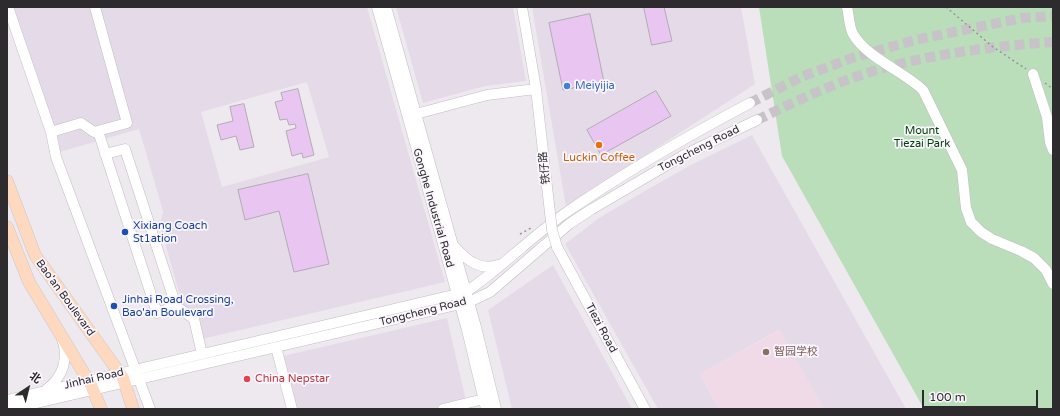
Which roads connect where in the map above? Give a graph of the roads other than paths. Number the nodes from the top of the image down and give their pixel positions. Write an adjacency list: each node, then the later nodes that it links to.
1 (8, 7): 13 (street)
2 (95, 7): 12 (street)
3 (377, 7): 22 (street, Gonghe Industrial Road)
4 (386, 7): 10 (street, Gonghe Industrial Road)
5 (522, 7): 8 (street)
6 (847, 7): 21 (street)
7 (1033, 74): 14 (street)
8 (536, 89): 10 (street); 19 (street, 铁仔路, bridge)
9 (750, 103): 20 (street, Tongcheng Road)
10 (416, 114): 18 (street, Gonghe Industrial Road)
11 (757, 120): 22 (street, Tongcheng Road)
12 (98, 131): 13 (street); 15 (street)
13 (50, 132): 27 (street)
14 (1053, 150)
15 (105, 154): 23 (street); 23 (street)
16 (7, 181): 28 (main road, Bao'an Boulevard)
17 (7, 227): 24 (main road, Bao'an Boulevard)
18 (453, 246): 20 (street); 22 (street, Gonghe Industrial Road)
19 (557, 247): 40 (street, Tiezi Road)
20 (506, 262): 22 (street, Tongcheng Road)
21 (1053, 284)
22 (463, 298): 25 (street, Tongcheng Road); 26 (street, Tongcheng Road); 32 (street, Gonghe Industrial Road); 39 (street, Gonghe Industrial Road)
23 (176, 306): 26 (street)
24 (61, 336): 29 (main road, Bao'an Boulevard); 31 (street)
25 (276, 347): 27 (street, Tongcheng Road); 37 (street)
26 (202, 354): 27 (street, Tongcheng Road)
27 (137, 374): 28 (street, Jinhai Road); 36 (street)
28 (122, 378): 29 (street, Jinhai Road); 35 (main road, Bao'an Boulevard)
29 (90, 385): 31 (street, Jinhai Road); 34 (main road, Bao'an Boulevard)
30 (7, 400): 31 (street, Jinhai Road)
31 (50, 400): 33 (street, Jinhai Road)
32 (485, 404): 38 (street)
33 (11, 409)
34 (100, 409)
35 (133, 409)
36 (150, 409)
37 (292, 409)
38 (443, 409)
39 (496, 409)
40 (645, 409)

